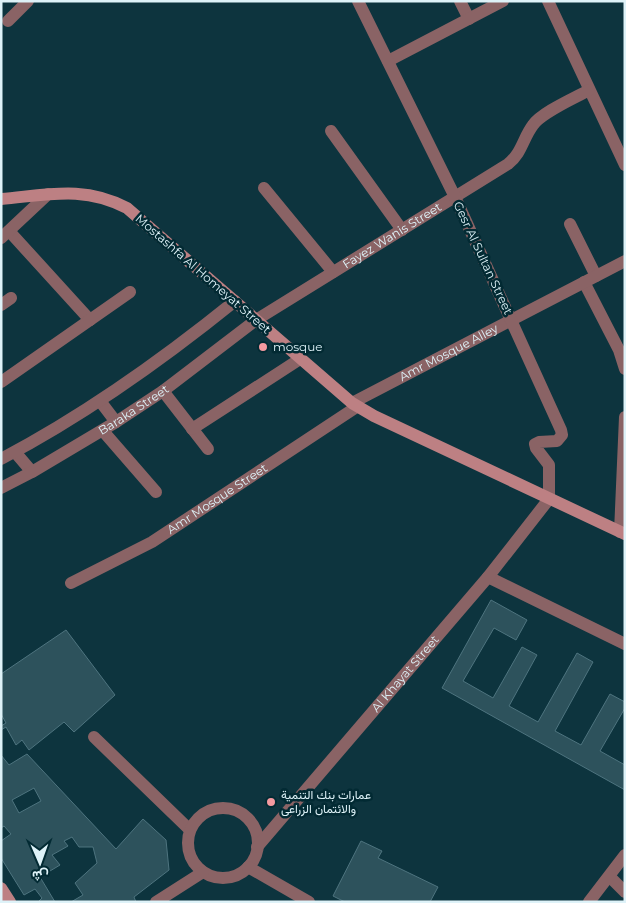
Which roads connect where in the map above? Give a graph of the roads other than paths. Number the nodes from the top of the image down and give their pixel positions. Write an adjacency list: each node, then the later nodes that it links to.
1 (28, 1): 7 (street)
2 (358, 1): 8 (street, Gesr Al Sultan Street)
3 (460, 1): 6 (street)
4 (503, 1): 6 (street)
5 (548, 1): 9 (street)
6 (469, 19): 8 (street)
7 (8, 20)
8 (388, 61): 15 (street, Gesr Al Sultan Street)
9 (589, 90): 11 (street); 15 (street, Fayez Wanis Street)
10 (330, 131): 18 (street)
11 (621, 147): 12 (street)
12 (625, 165)
13 (264, 188): 21 (street)
14 (48, 194): 16 (street, Mostashfa Al Homeyat Street); 19 (street); 24 (street, Mostashfa Al Homeyat Street)
15 (455, 197): 18 (street, Fayez Wanis Street); 27 (street, Gesr Al Sultan Street)
16 (1, 199)
17 (570, 224): 22 (street)
18 (402, 230): 21 (street, Fayez Wanis Street)
19 (5, 235): 25 (street)
20 (625, 260): 22 (street, Amr Mosque Alley)
21 (333, 272): 26 (street, Fayez Wanis Street)
22 (590, 279): 27 (street, Amr Mosque Alley); 29 (street)
23 (130, 292): 25 (street)
24 (235, 301): 26 (street, Mostashfa Al Homeyat Street); 32 (street, Baraka Street)
25 (90, 320): 30 (street)
26 (256, 320): 28 (street, Mostashfa Al Homeyat Street); 31 (street, Baraka Street)
27 (511, 320): 33 (street, Amr Mosque Alley); 44 (street, Gesr Al Sultan Street)
28 (300, 359): 33 (street, Mostashfa Al Homeyat Street); 36 (street)
29 (625, 368)
30 (2, 379)
31 (163, 391): 35 (street, Baraka Street); 36 (street)
32 (100, 401): 35 (street); 39 (street, Baraka Street)
33 (355, 404): 44 (street, Mostashfa Al Homeyat Street); 47 (street, Amr Mosque Street)
34 (625, 417): 45 (street)
35 (116, 422): 37 (street, Baraka Street)
36 (192, 429): 38 (street)
37 (103, 430): 41 (street, Baraka Street); 43 (street)
38 (208, 449)
39 (15, 452): 40 (street, Baraka Street); 41 (street)
40 (1, 459)
41 (32, 472): 42 (street, Baraka Street)
42 (1, 488)
43 (156, 492)
44 (549, 499): 45 (street, Mostashfa Al Homeyat Street); 46 (street, Al Khayat Street)
45 (622, 533)
46 (488, 577): 48 (street); 51 (street, Al Khayat Street)
47 (71, 583)
48 (625, 644)
49 (94, 737): 50 (street)
50 (190, 830): 51 (street); 54 (street)
51 (257, 847): 53 (street)
52 (625, 855): 55 (street)
53 (248, 867): 54 (street); 60 (street)
54 (204, 872): 59 (street)
55 (610, 877): 57 (street); 61 (street)
56 (1, 888): 58 (street)
57 (625, 892)
58 (10, 902)
59 (156, 902)
60 (309, 902)
61 (589, 902)

